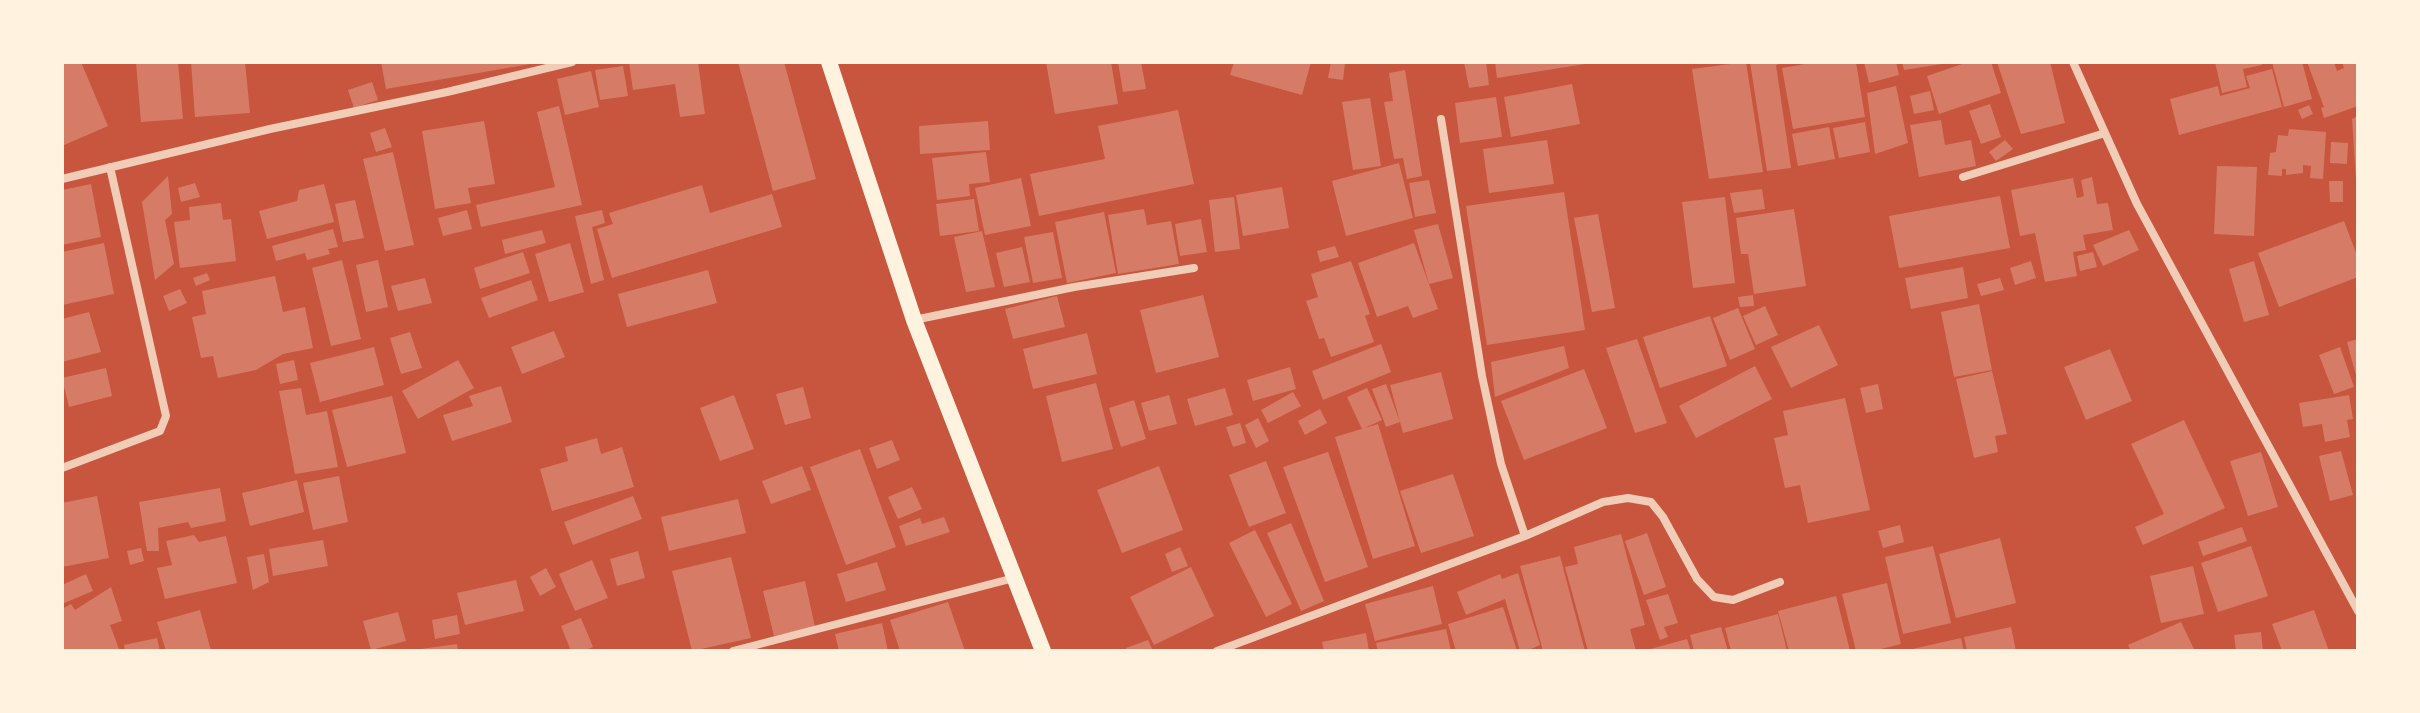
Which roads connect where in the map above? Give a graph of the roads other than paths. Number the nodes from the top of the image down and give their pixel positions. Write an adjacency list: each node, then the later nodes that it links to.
1 (572, 62): 6 (street)
2 (829, 62): 10 (main road)
3 (2073, 62): 5 (street)
4 (1441, 119): 12 (street)
5 (2105, 133): 7 (street); 15 (street)
6 (110, 167): 8 (street); 11 (street)
7 (1963, 177)
8 (62, 179)
9 (1194, 268): 10 (street)
10 (914, 320): 13 (main road)
11 (62, 468)
12 (1525, 536): 14 (street); 18 (street)
13 (1014, 577): 16 (street); 17 (main road)
14 (1780, 582)
15 (2358, 611)
16 (733, 651)
17 (1043, 651)
18 (1217, 651)

